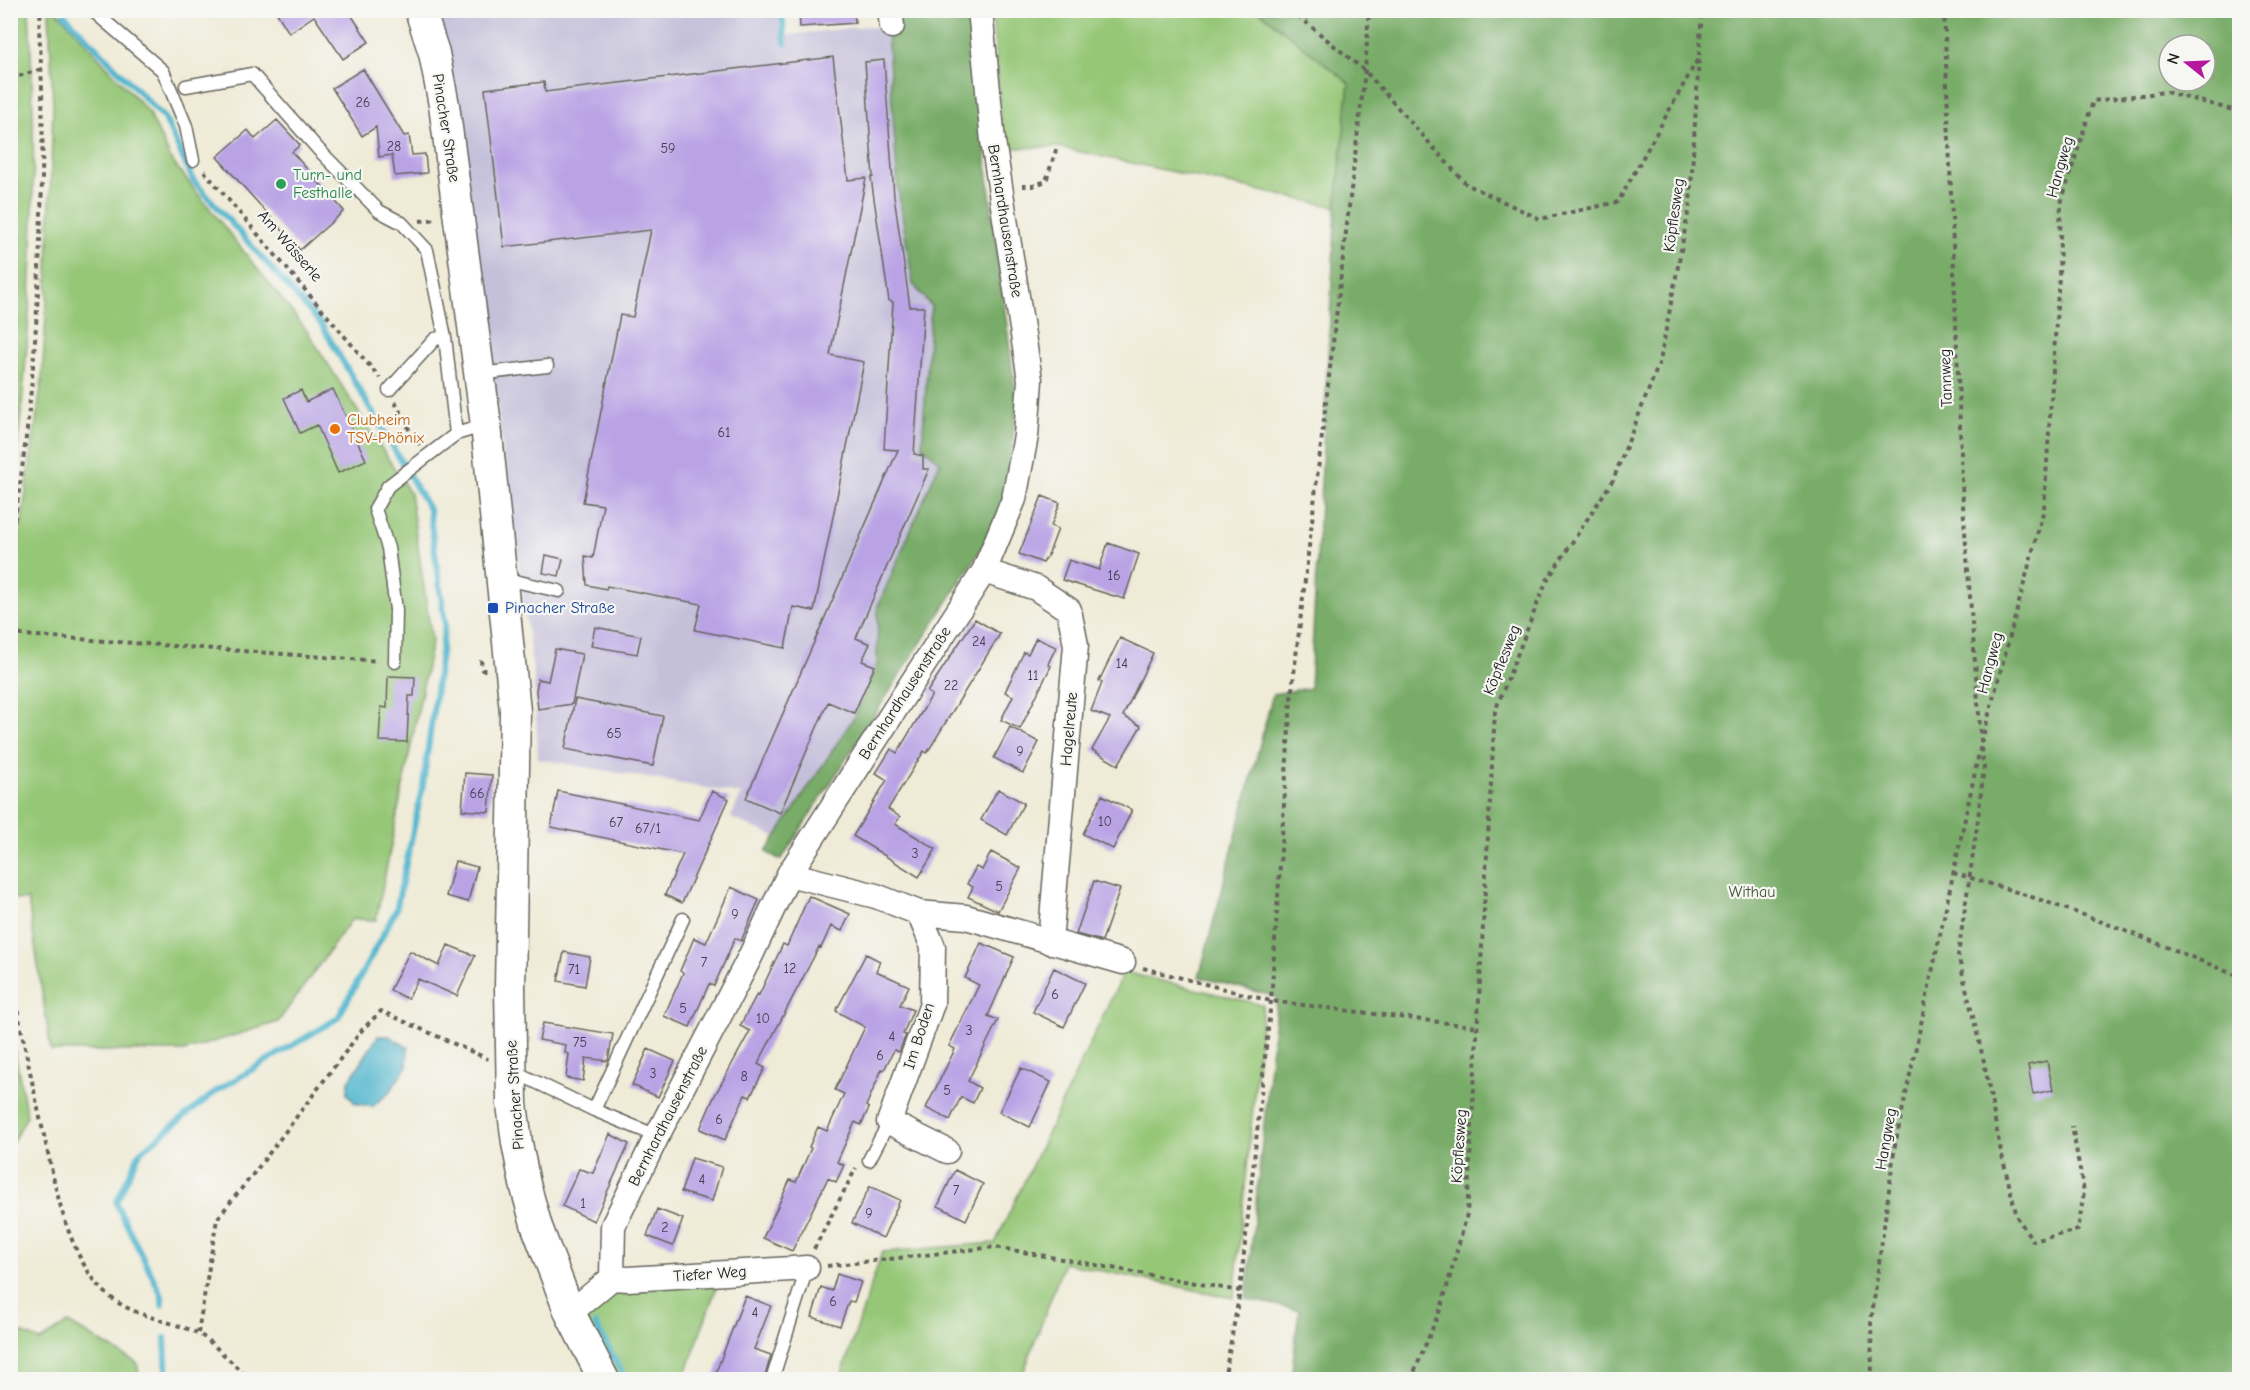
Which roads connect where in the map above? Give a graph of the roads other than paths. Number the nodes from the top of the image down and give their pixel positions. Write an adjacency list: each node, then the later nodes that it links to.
1 (92, 10): 5 (lane)
2 (420, 10): 8 (street, Pinacher Straße)
3 (980, 10): 12 (street, Bernhardhausenstraße)
4 (186, 86): 6 (lane)
5 (193, 159)
6 (445, 337): 9 (lane); 11 (lane)
7 (547, 366): 8 (lane)
8 (479, 374): 10 (street, Pinacher Straße)
9 (389, 390)
10 (486, 425): 11 (lane); 13 (street, Pinacher Straße)
11 (456, 434): 15 (lane)
12 (984, 571): 16 (street, Bernhardhausenstraße); 19 (street, Hagelreute)
13 (502, 584): 14 (lane); 21 (street, Pinacher Straße)
14 (560, 591)
15 (395, 662)
16 (789, 874): 17 (street); 24 (street, Bernhardhausenstraße)
17 (919, 913): 19 (street); 23 (street, Im Boden)
18 (683, 919): 22 (lane)
19 (1050, 942): 20 (street)
20 (1123, 962)
21 (511, 1070): 22 (lane); 29 (street, Pinacher Straße)
22 (594, 1110): 24 (lane)
23 (888, 1122): 25 (street); 26 (lane, Im Boden)
24 (657, 1136): 28 (street, Bernhardhausenstraße)
25 (947, 1151)
26 (869, 1160)
27 (807, 1268): 28 (street, Tiefer Weg); 31 (lane)
28 (612, 1278): 29 (street)
29 (570, 1313): 30 (street, Pinacher Straße)
30 (604, 1380)
31 (772, 1380)

